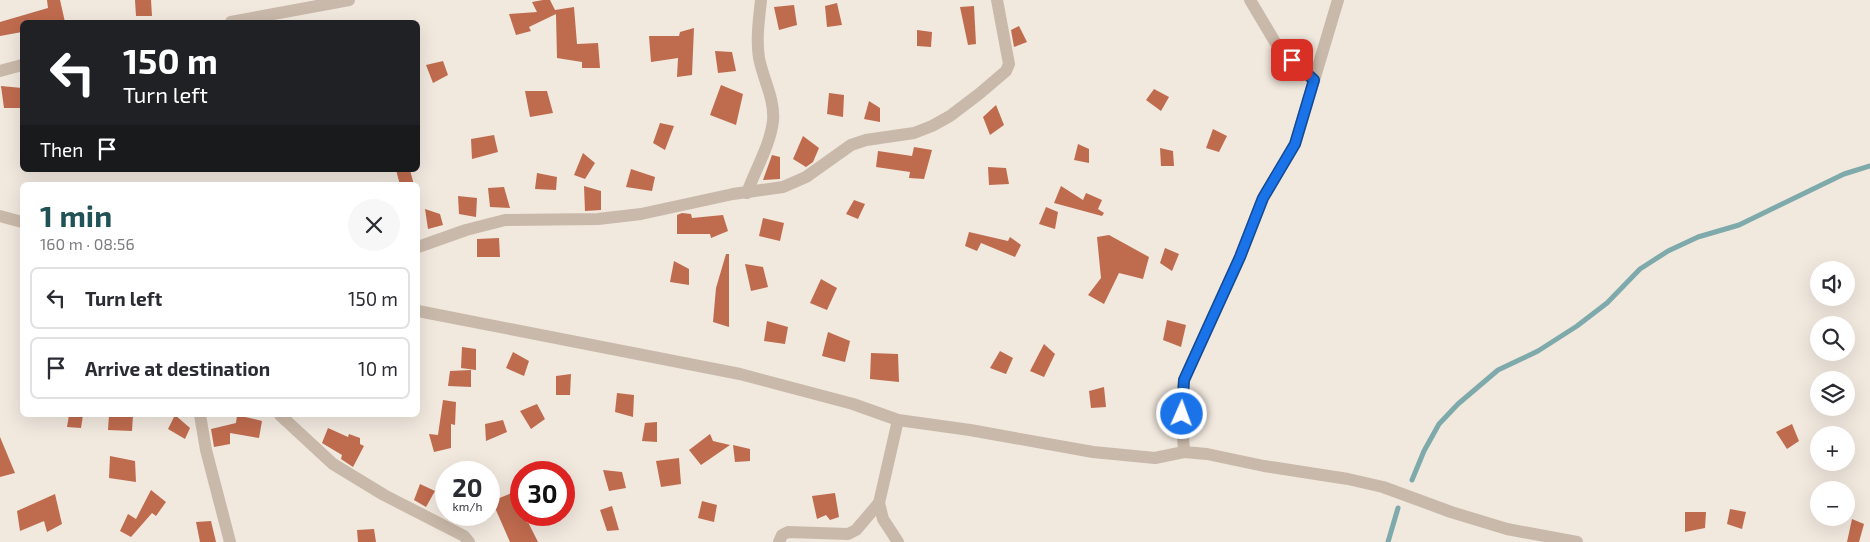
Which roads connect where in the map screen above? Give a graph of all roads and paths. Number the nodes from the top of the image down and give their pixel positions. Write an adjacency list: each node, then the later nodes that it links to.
1 (349, 0): 6 (street)
2 (761, 0): 10 (street)
3 (997, 0): 10 (street)
4 (1250, 0): 9 (street)
5 (1338, 0): 9 (street)
6 (242, 20)
7 (20, 66): 8 (street)
8 (0, 71)
9 (1314, 80): 18 (street)
10 (747, 193): 13 (street)
11 (0, 216): 12 (street)
12 (20, 221)
13 (420, 246)
14 (420, 311): 17 (street)
15 (200, 417): 20 (street)
16 (282, 417): 21 (street)
17 (898, 420): 18 (street); 19 (street)
18 (1184, 452): 24 (street)
19 (879, 502): 22 (street); 23 (street)
20 (230, 542)
21 (469, 542)
22 (780, 542)
23 (898, 542)
24 (1577, 542)

